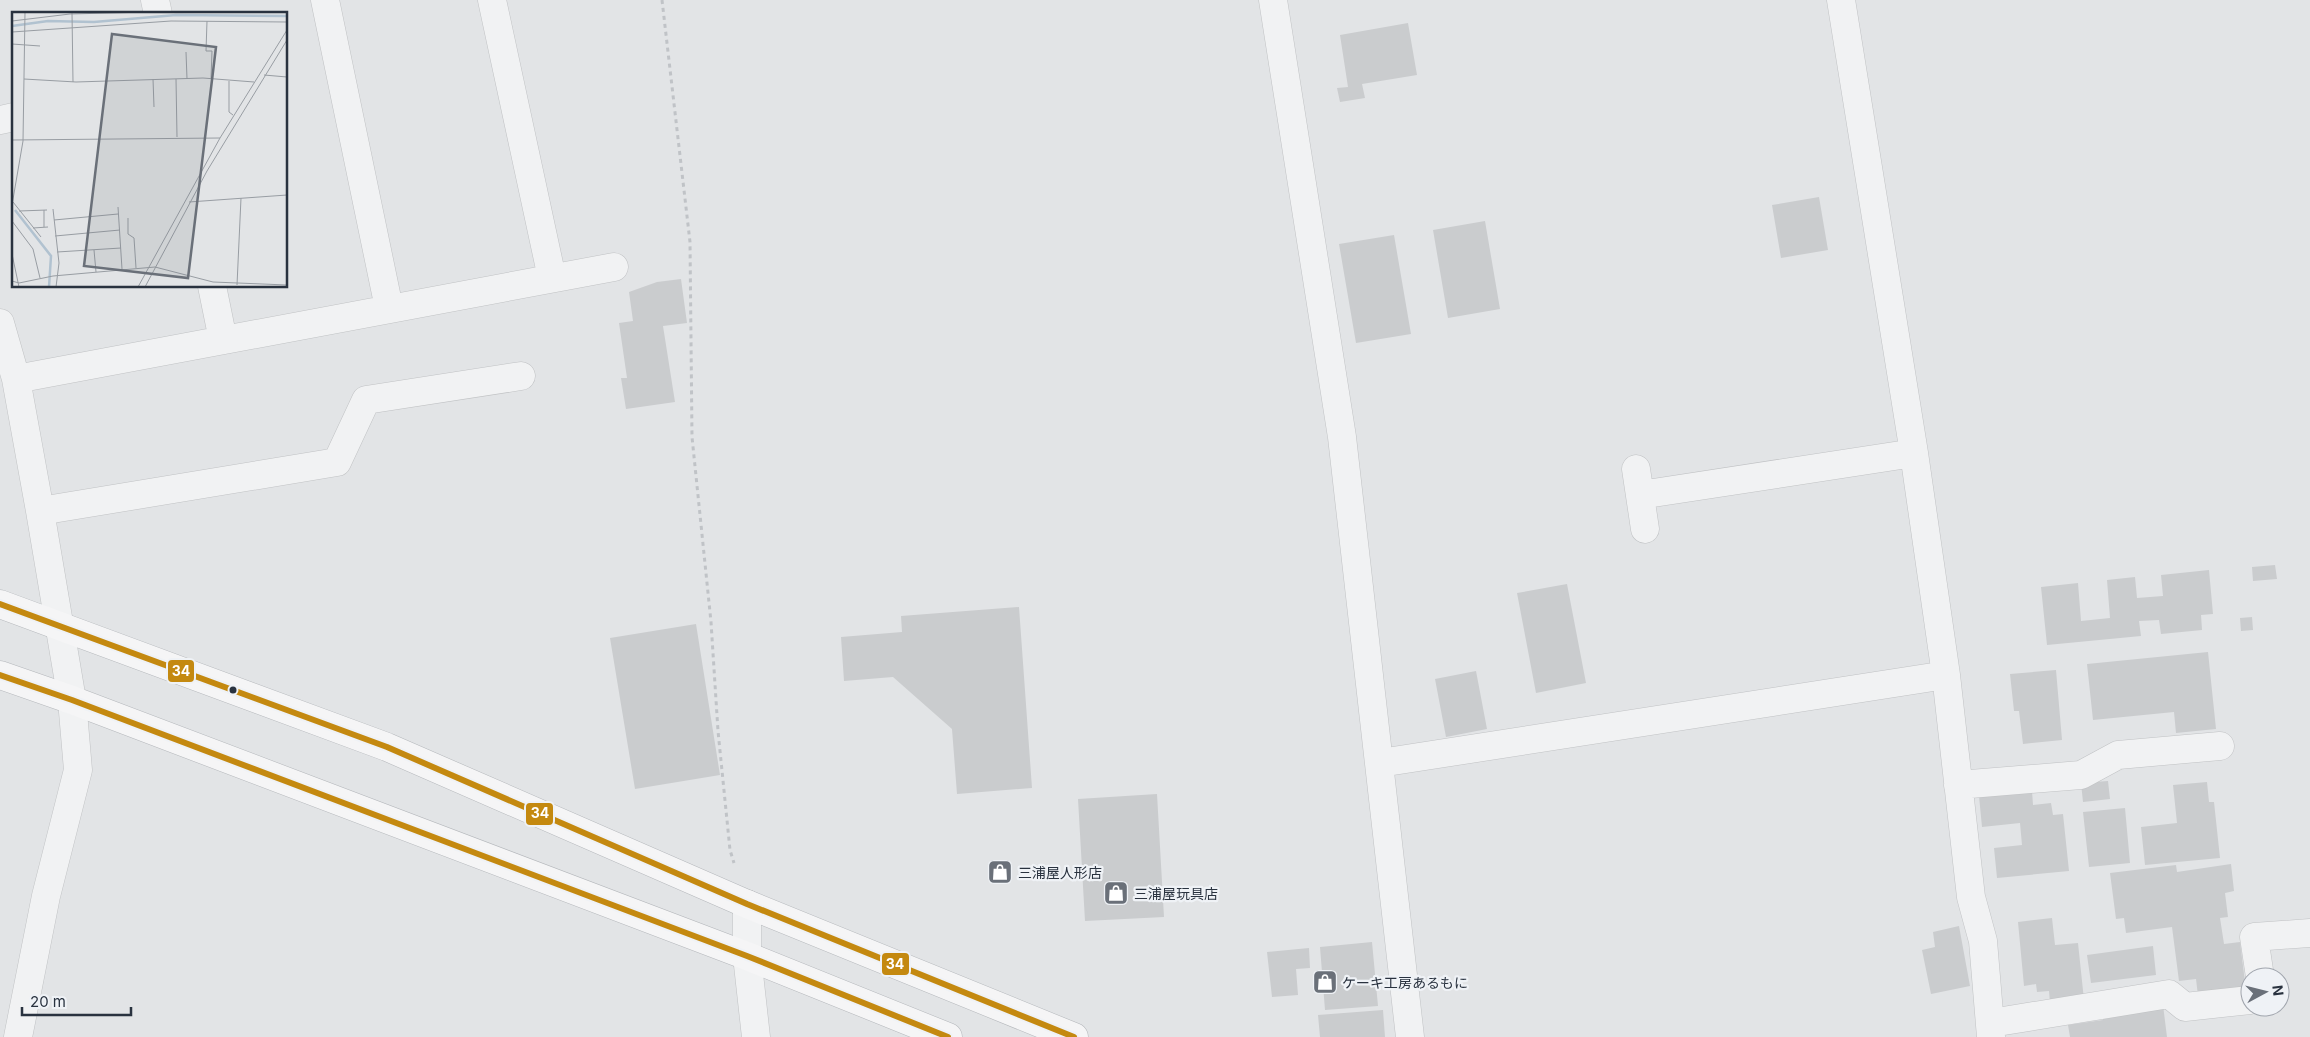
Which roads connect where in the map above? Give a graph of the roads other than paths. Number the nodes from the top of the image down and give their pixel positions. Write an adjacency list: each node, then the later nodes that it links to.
1 (325, 0): 8 (street)
2 (492, 0): 6 (street)
3 (1273, 0): 24 (street)
4 (1841, 0): 13 (street)
5 (614, 267): 6 (street)
6 (552, 278): 8 (street)
7 (212, 288): 10 (street)
8 (389, 308): 10 (street)
9 (0, 323): 12 (street)
10 (222, 340): 12 (street)
11 (521, 376): 16 (street)
12 (16, 379): 16 (street)
13 (1914, 453): 15 (street); 21 (street)
14 (1636, 469): 15 (street)
15 (1640, 496): 17 (street)
16 (40, 511): 19 (street)
17 (1645, 529)
18 (0, 604): 19 (highway)
19 (58, 625): 22 (street); 26 (highway)
20 (0, 675): 22 (highway)
21 (1946, 675): 24 (street); 25 (street)
22 (72, 700): 28 (highway); 32 (street)
23 (2220, 746): 25 (street)
24 (1380, 763): 36 (street)
25 (1958, 785): 31 (street)
26 (746, 904): 28 (street); 35 (highway)
27 (2310, 933): 29 (street)
28 (748, 956): 33 (street); 34 (highway)
29 (2258, 967)
30 (2240, 1001): 31 (street)
31 (1991, 1030)
32 (18, 1037)
33 (756, 1037)
34 (948, 1037)
35 (1074, 1037)
36 (1410, 1037)

